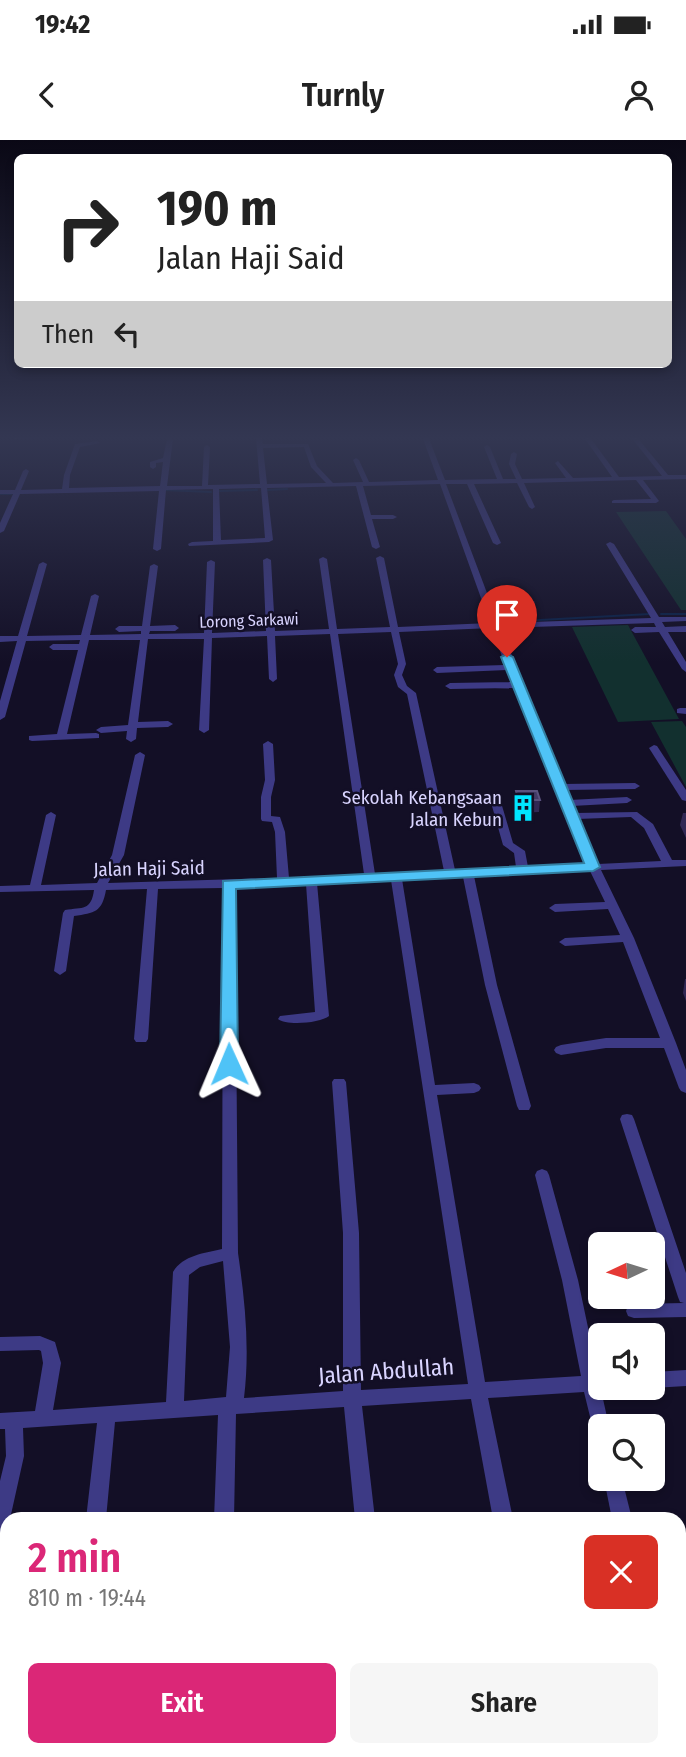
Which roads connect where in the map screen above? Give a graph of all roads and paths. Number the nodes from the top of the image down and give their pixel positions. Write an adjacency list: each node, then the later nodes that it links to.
1 (8, 511): 10 (street)
2 (161, 511): 16 (street)
3 (216, 511): 11 (street)
4 (267, 511): 11 (street)
5 (369, 511): 8 (street)
6 (453, 511): 25 (street)
7 (483, 511): 12 (street)
8 (370, 517): 9 (street); 15 (street)
9 (393, 517)
10 (0, 531)
11 (217, 543): 13 (street)
12 (497, 543)
13 (192, 544)
14 (610, 544): 26 (street)
15 (376, 547)
16 (157, 549)
17 (380, 558): 30 (street)
18 (323, 559): 35 (street)
19 (267, 560): 36 (street)
20 (211, 562): 37 (street)
21 (43, 564): 40 (street)
22 (154, 566): 38 (street)
23 (95, 596): 41 (street)
24 (531, 602): 25 (street)
25 (490, 603): 28 (street)
26 (655, 619): 27 (street, Lorong Sarkawi); 28 (street, Lorong Sarkawi); 32 (street)
27 (686, 619)
28 (498, 625): 30 (street, Lorong Sarkawi); 45 (street)
29 (174, 628): 38 (street)
30 (396, 628): 35 (street, Lorong Sarkawi); 73 (street)
31 (119, 629): 38 (street)
32 (662, 629): 33 (street); 34 (street); 46 (street)
33 (686, 629)
34 (635, 630)
35 (332, 631): 36 (street, Lorong Sarkawi); 75 (street)
36 (269, 634): 37 (street, Lorong Sarkawi); 48 (street)
37 (206, 636): 38 (street, Lorong Sarkawi); 53 (street)
38 (145, 637): 41 (street, Lorong Sarkawi); 42 (street); 43 (street); 54 (street)
39 (0, 639): 40 (street, Lorong Sarkawi)
40 (22, 639): 41 (street, Lorong Sarkawi); 51 (street)
41 (82, 642): 44 (street); 55 (street)
42 (175, 644)
43 (109, 646)
44 (53, 647)
45 (511, 667): 47 (street); 49 (street)
46 (686, 669)
47 (437, 670)
48 (273, 679)
49 (518, 685): 50 (street); 61 (street)
50 (450, 686)
51 (0, 717)
52 (167, 724): 54 (street)
53 (204, 730)
54 (132, 731): 55 (street)
55 (61, 737): 56 (street)
56 (32, 738)
57 (268, 744): 76 (street)
58 (654, 748): 62 (street)
59 (140, 755): 80 (street)
60 (635, 786): 61 (street)
61 (559, 787): 65 (street)
62 (686, 798)
63 (495, 799): 71 (street)
64 (627, 800): 65 (street)
65 (566, 803): 67 (street)
66 (51, 816): 82 (street)
67 (570, 816): 69 (street); 70 (street)
68 (686, 863): 69 (street, Jalan Haji Said)
69 (668, 864): 70 (street, Jalan Haji Said)
70 (593, 867): 71 (street, Jalan Haji Said); 83 (street)
71 (523, 872): 72 (street, Jalan Haji Said)
72 (468, 875): 73 (street, Jalan Haji Said); 96 (street)
73 (451, 876): 74 (street, Jalan Haji Said)
74 (396, 878): 75 (street, Jalan Haji Said); 95 (street)
75 (370, 879): 77 (street, Jalan Haji Said)
76 (283, 881): 77 (street, Jalan Haji Said); 79 (street, Jalan Haji Said)
77 (311, 881): 88 (street)
78 (153, 884): 79 (street, Jalan Haji Said); 80 (street, Jalan Haji Said); 89 (street)
79 (229, 884): 99 (street)
80 (101, 886): 82 (street, Jalan Haji Said); 87 (street)
81 (0, 888): 82 (street, Jalan Haji Said)
82 (35, 888)
83 (612, 905): 84 (street); 85 (street)
84 (555, 908)
85 (628, 938): 86 (street); 90 (street)
86 (565, 942)
87 (60, 971)
88 (285, 1019)
89 (141, 1038)
90 (669, 1043): 91 (street); 94 (street)
91 (561, 1050)
92 (338, 1082): 109 (street)
93 (474, 1088): 95 (street)
94 (686, 1088)
95 (430, 1090): 108 (street)
96 (524, 1106)
97 (627, 1119): 100 (street)
98 (542, 1175): 104 (street)
99 (230, 1253): 110 (street); 111 (street)
100 (686, 1297)
101 (686, 1310): 102 (street)
102 (634, 1311)
103 (0, 1344): 113 (street)
104 (588, 1355)
105 (686, 1378): 106 (street)
106 (665, 1379)
107 (588, 1384): 108 (street, Jalan Abdullah)
108 (477, 1389): 109 (street, Jalan Abdullah); 120 (street)
109 (352, 1398): 110 (street, Jalan Abdullah); 119 (street)
110 (231, 1405): 111 (street, Jalan Abdullah); 118 (street)
111 (175, 1409): 112 (street, Jalan Abdullah)
112 (107, 1415): 113 (street, Jalan Abdullah); 117 (street)
113 (43, 1418): 114 (street, Jalan Abdullah)
114 (7, 1420): 116 (street)
115 (616, 1491): 121 (street)
116 (2, 1512)
117 (97, 1512)
118 (224, 1512)
119 (364, 1512)
120 (502, 1512)
121 (620, 1512)

